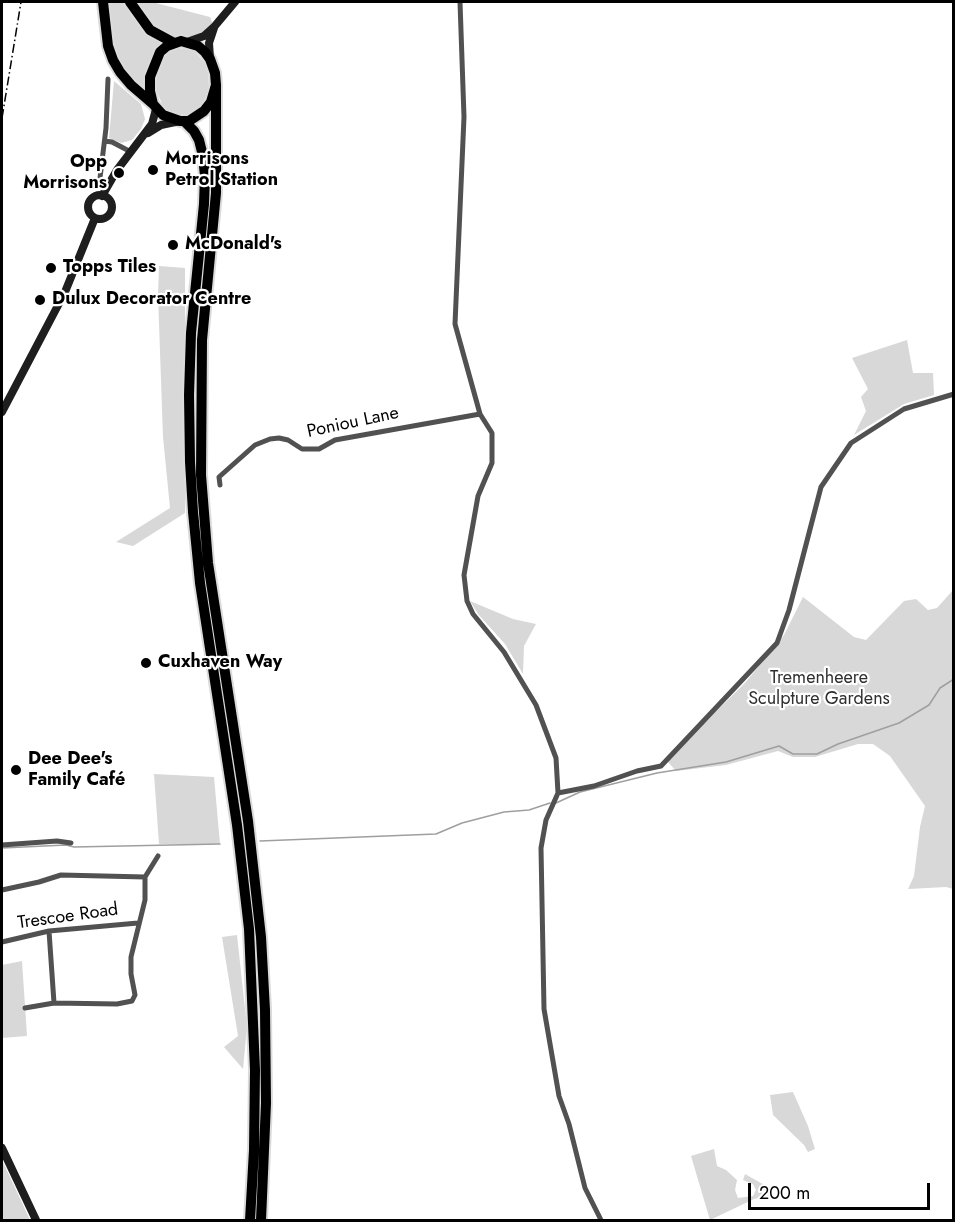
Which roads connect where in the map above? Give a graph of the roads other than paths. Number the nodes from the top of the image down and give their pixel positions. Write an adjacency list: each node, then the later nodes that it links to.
1 (103, 2): 11 (highway)
2 (130, 2): 7 (highway)
3 (236, 2): 5 (street)
4 (460, 2): 21 (street)
5 (214, 27): 6 (street); 8 (street)
6 (187, 42): 7 (highway); 8 (highway)
7 (174, 43): 11 (highway)
8 (210, 59): 10 (highway)
9 (108, 79): 14 (street)
10 (216, 85): 12 (highway); 37 (highway)
11 (155, 106): 12 (highway); 13 (street)
12 (182, 121): 13 (street); 36 (highway)
13 (145, 134): 15 (street)
14 (105, 141): 15 (street); 16 (street)
15 (131, 152): 17 (street)
16 (100, 178)
17 (102, 196): 18 (street); 18 (street)
18 (95, 218): 20 (street)
19 (954, 394): 23 (street)
20 (2, 412)
21 (480, 414): 22 (street, Poniou Lane); 23 (street)
22 (220, 485)
23 (558, 793): 38 (street)
24 (71, 843): 25 (street)
25 (2, 845)
26 (158, 856): 27 (street)
27 (145, 877): 28 (street); 29 (street)
28 (2, 890)
29 (138, 923): 30 (street, Trescoe Road); 32 (street)
30 (49, 931): 31 (street, Trescoe Road); 32 (street)
31 (2, 942)
32 (54, 1003): 33 (street)
33 (25, 1008)
34 (2, 1148): 35 (street)
35 (36, 1221)
36 (250, 1221)
37 (261, 1221)
38 (601, 1221)

